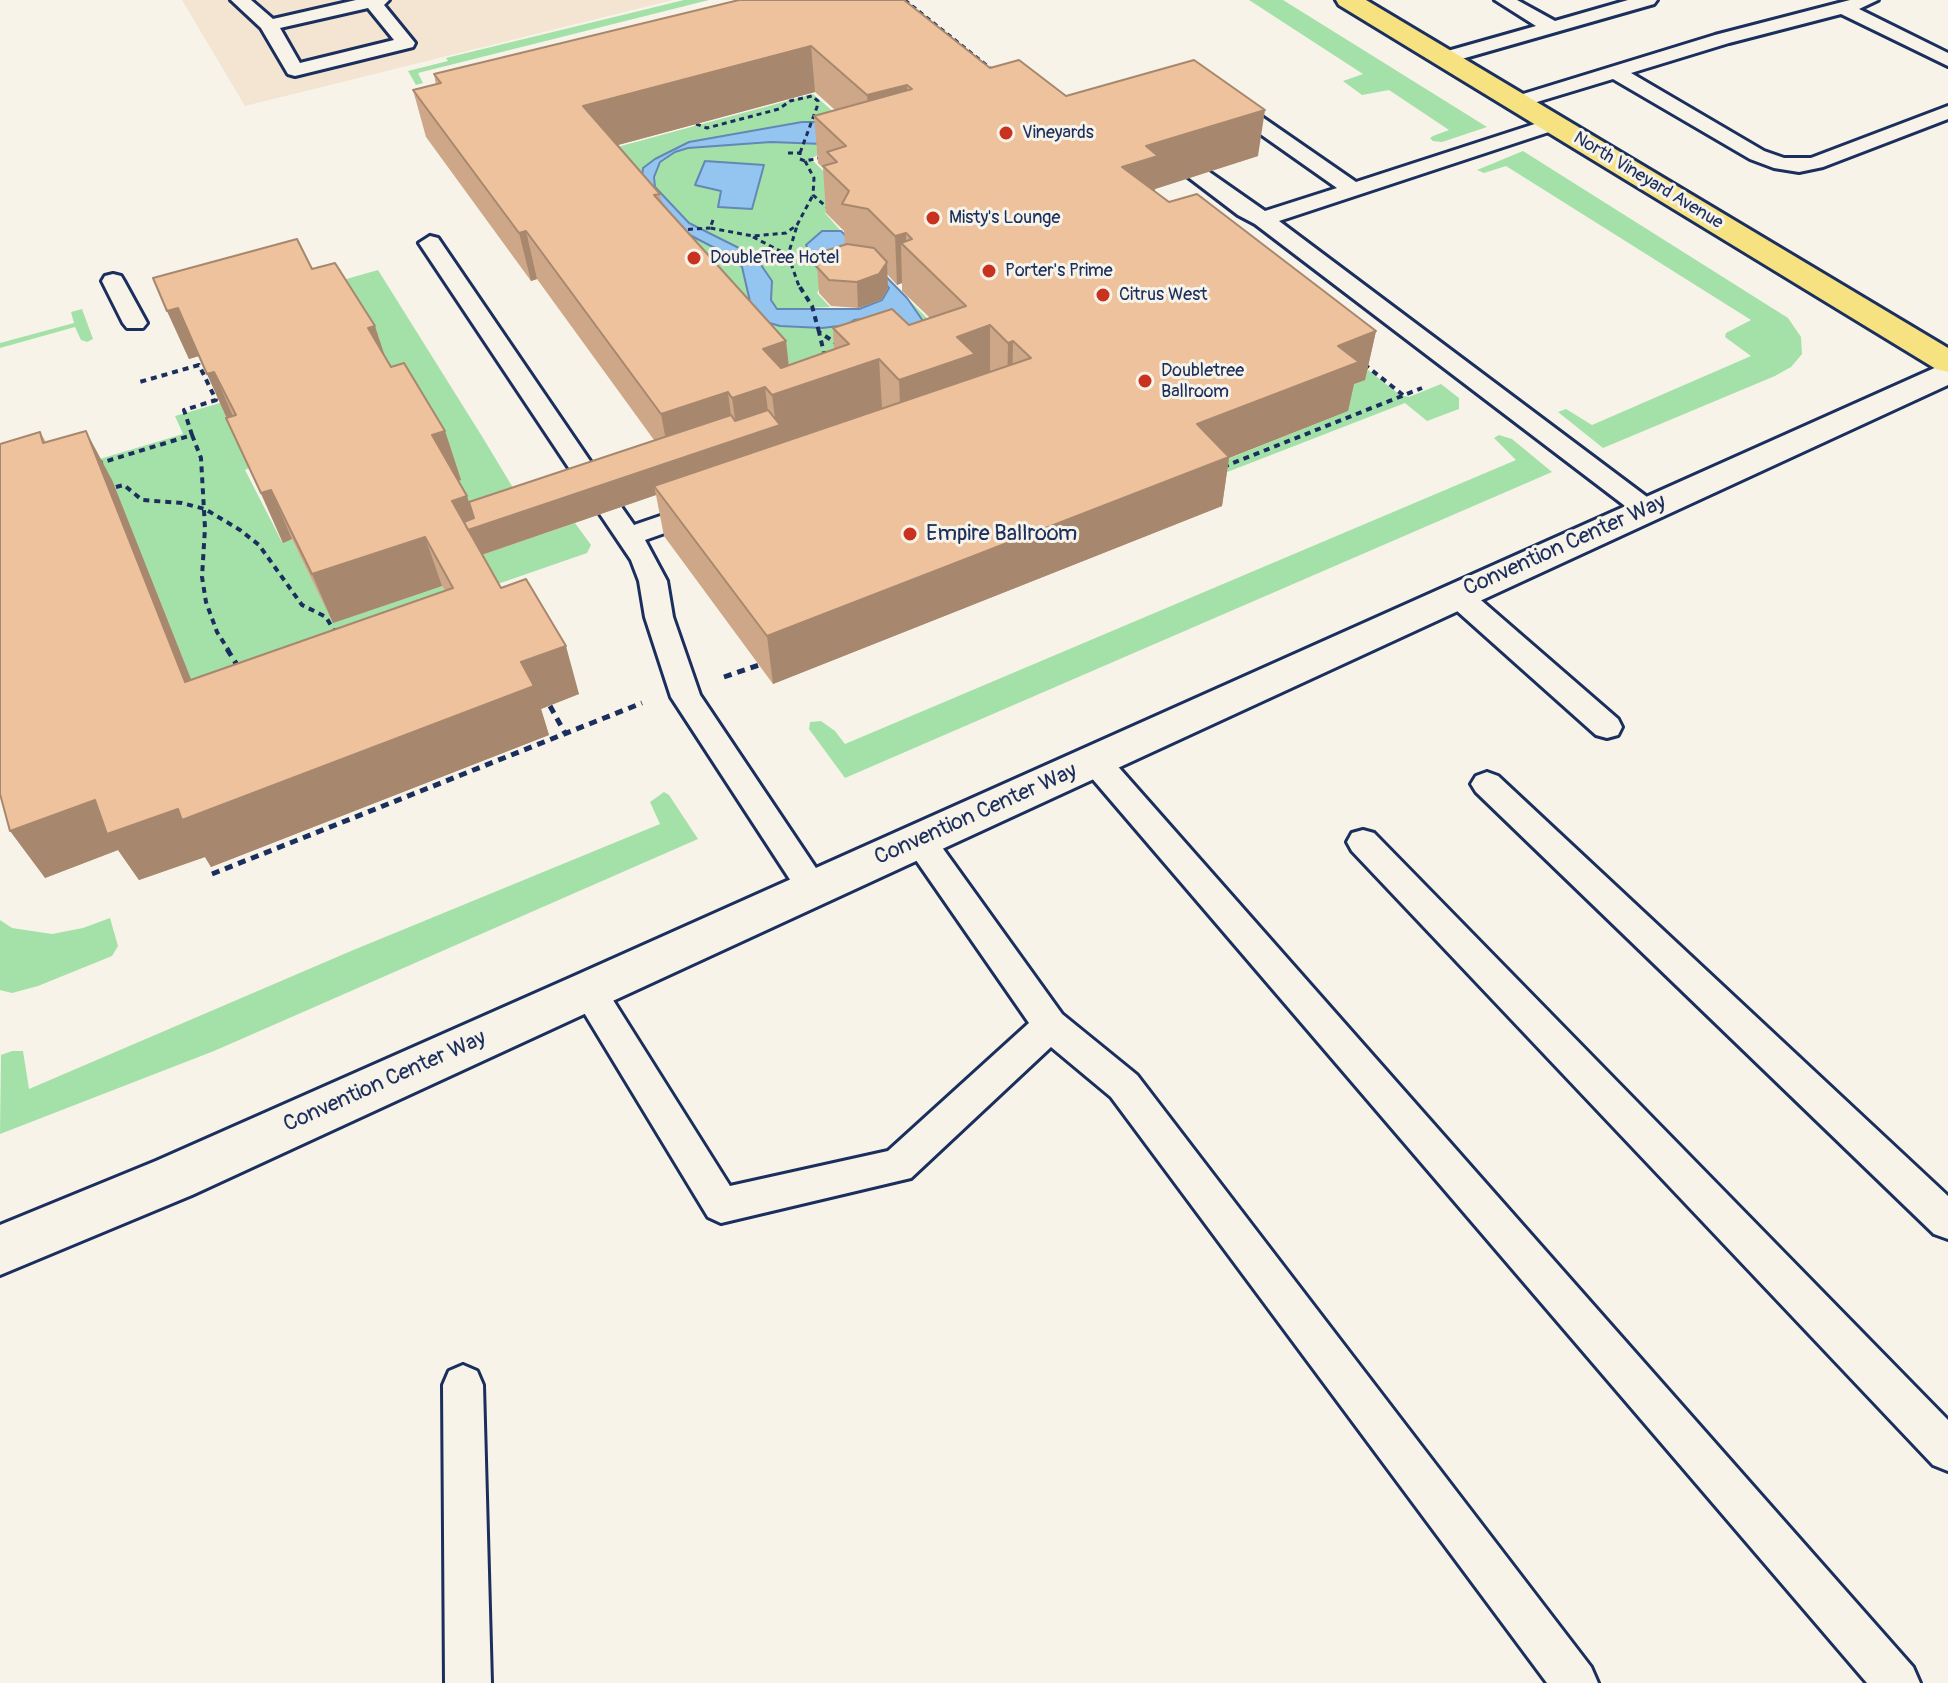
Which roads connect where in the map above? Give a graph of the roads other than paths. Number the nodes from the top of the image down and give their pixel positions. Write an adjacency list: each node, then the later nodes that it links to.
1 (240, 0): 8 (lane)
2 (1348, 0): 10 (main road, North Vineyard Avenue)
3 (1504, 0): 9 (lane)
4 (1648, 0): 9 (lane)
5 (1869, 0): 7 (lane)
6 (376, 1): 8 (lane); 8 (lane)
7 (1843, 8): 11 (lane); 12 (lane)
8 (269, 25)
9 (1552, 27): 10 (lane)
10 (1444, 58): 14 (main road, North Vineyard Avenue)
11 (1948, 60)
12 (1615, 72): 14 (lane); 15 (lane)
13 (1212, 91): 18 (lane)
14 (1517, 102): 16 (main road, North Vineyard Avenue)
15 (1948, 112)
16 (1554, 124): 18 (lane); 23 (main road, North Vineyard Avenue)
17 (1147, 137): 19 (lane)
18 (1352, 189): 19 (lane)
19 (1263, 219): 26 (lane)
20 (430, 243): 27 (lane)
21 (113, 281): 22 (lane)
22 (135, 323)
23 (1948, 362)
24 (1948, 372): 26 (street, Convention Center Way)
25 (734, 500): 27 (lane)
26 (1646, 509): 28 (street, Convention Center Way)
27 (628, 537): 34 (lane)
28 (1457, 595): 29 (lane); 30 (street, Convention Center Way)
29 (1607, 727)
30 (1095, 761): 32 (street, Convention Center Way); 44 (lane)
31 (1487, 784): 37 (lane)
32 (920, 841): 34 (street, Convention Center Way); 36 (lane)
33 (1363, 842): 40 (lane)
34 (814, 889): 35 (street, Convention Center Way)
35 (589, 991): 36 (lane); 38 (street, Convention Center Way)
36 (1050, 1025): 41 (lane)
37 (1948, 1221)
38 (0, 1250)
39 (463, 1385): 42 (lane)
40 (1948, 1450)
41 (1546, 1662): 43 (lane)
42 (468, 1683)
43 (1575, 1683)
44 (1897, 1683)

